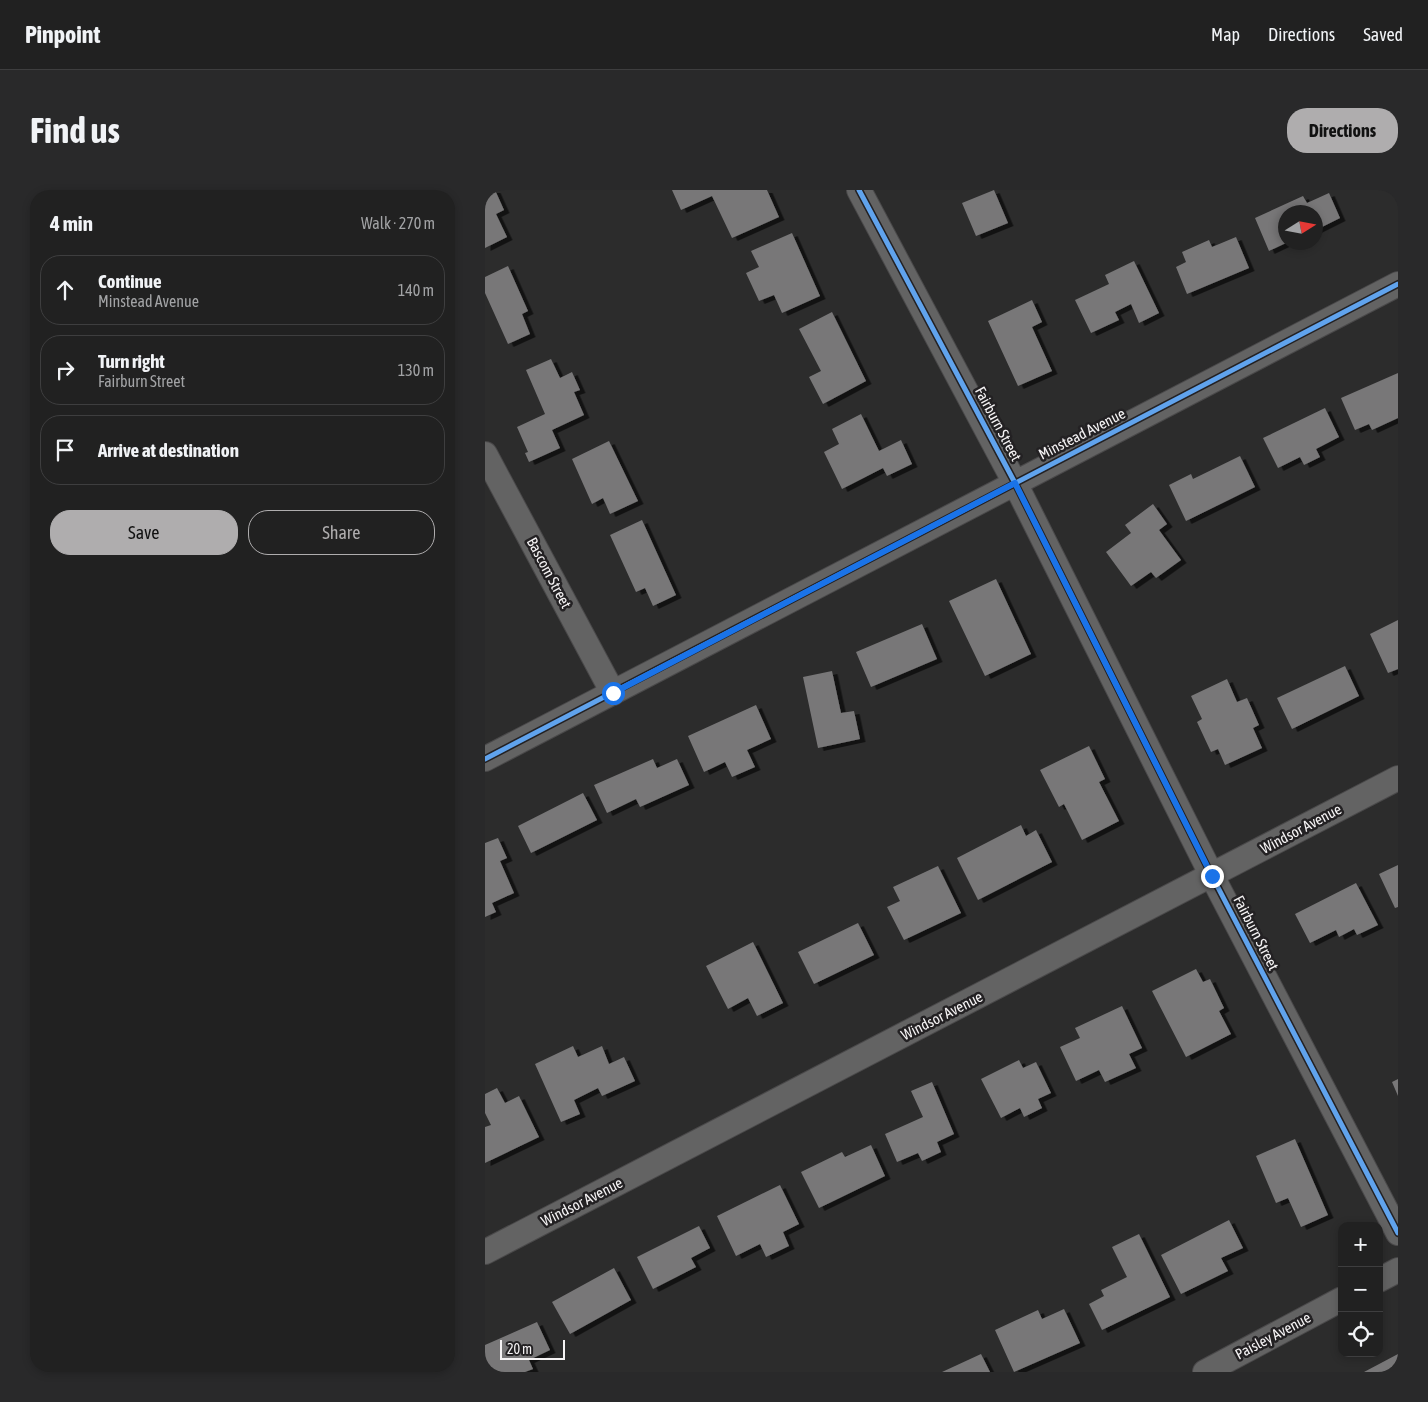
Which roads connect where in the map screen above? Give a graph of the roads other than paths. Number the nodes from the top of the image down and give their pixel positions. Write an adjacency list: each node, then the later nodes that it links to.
1 (859, 190): 4 (street, Fairburn Street)
2 (1398, 284): 4 (street, Minstead Avenue)
3 (485, 454): 5 (street, Bascom Street)
4 (1015, 483): 5 (street, Minstead Avenue); 8 (street, Fairburn Street)
5 (613, 693): 6 (street, Minstead Avenue)
6 (485, 759)
7 (1398, 778): 8 (street, Windsor Avenue)
8 (1212, 876): 9 (street, Fairburn Street); 10 (street, Windsor Avenue)
9 (1398, 1233)
10 (485, 1252)
11 (1398, 1270): 12 (street)
12 (1383, 1278)
13 (1338, 1302): 14 (street, Paisley Avenue)
14 (1205, 1372)

